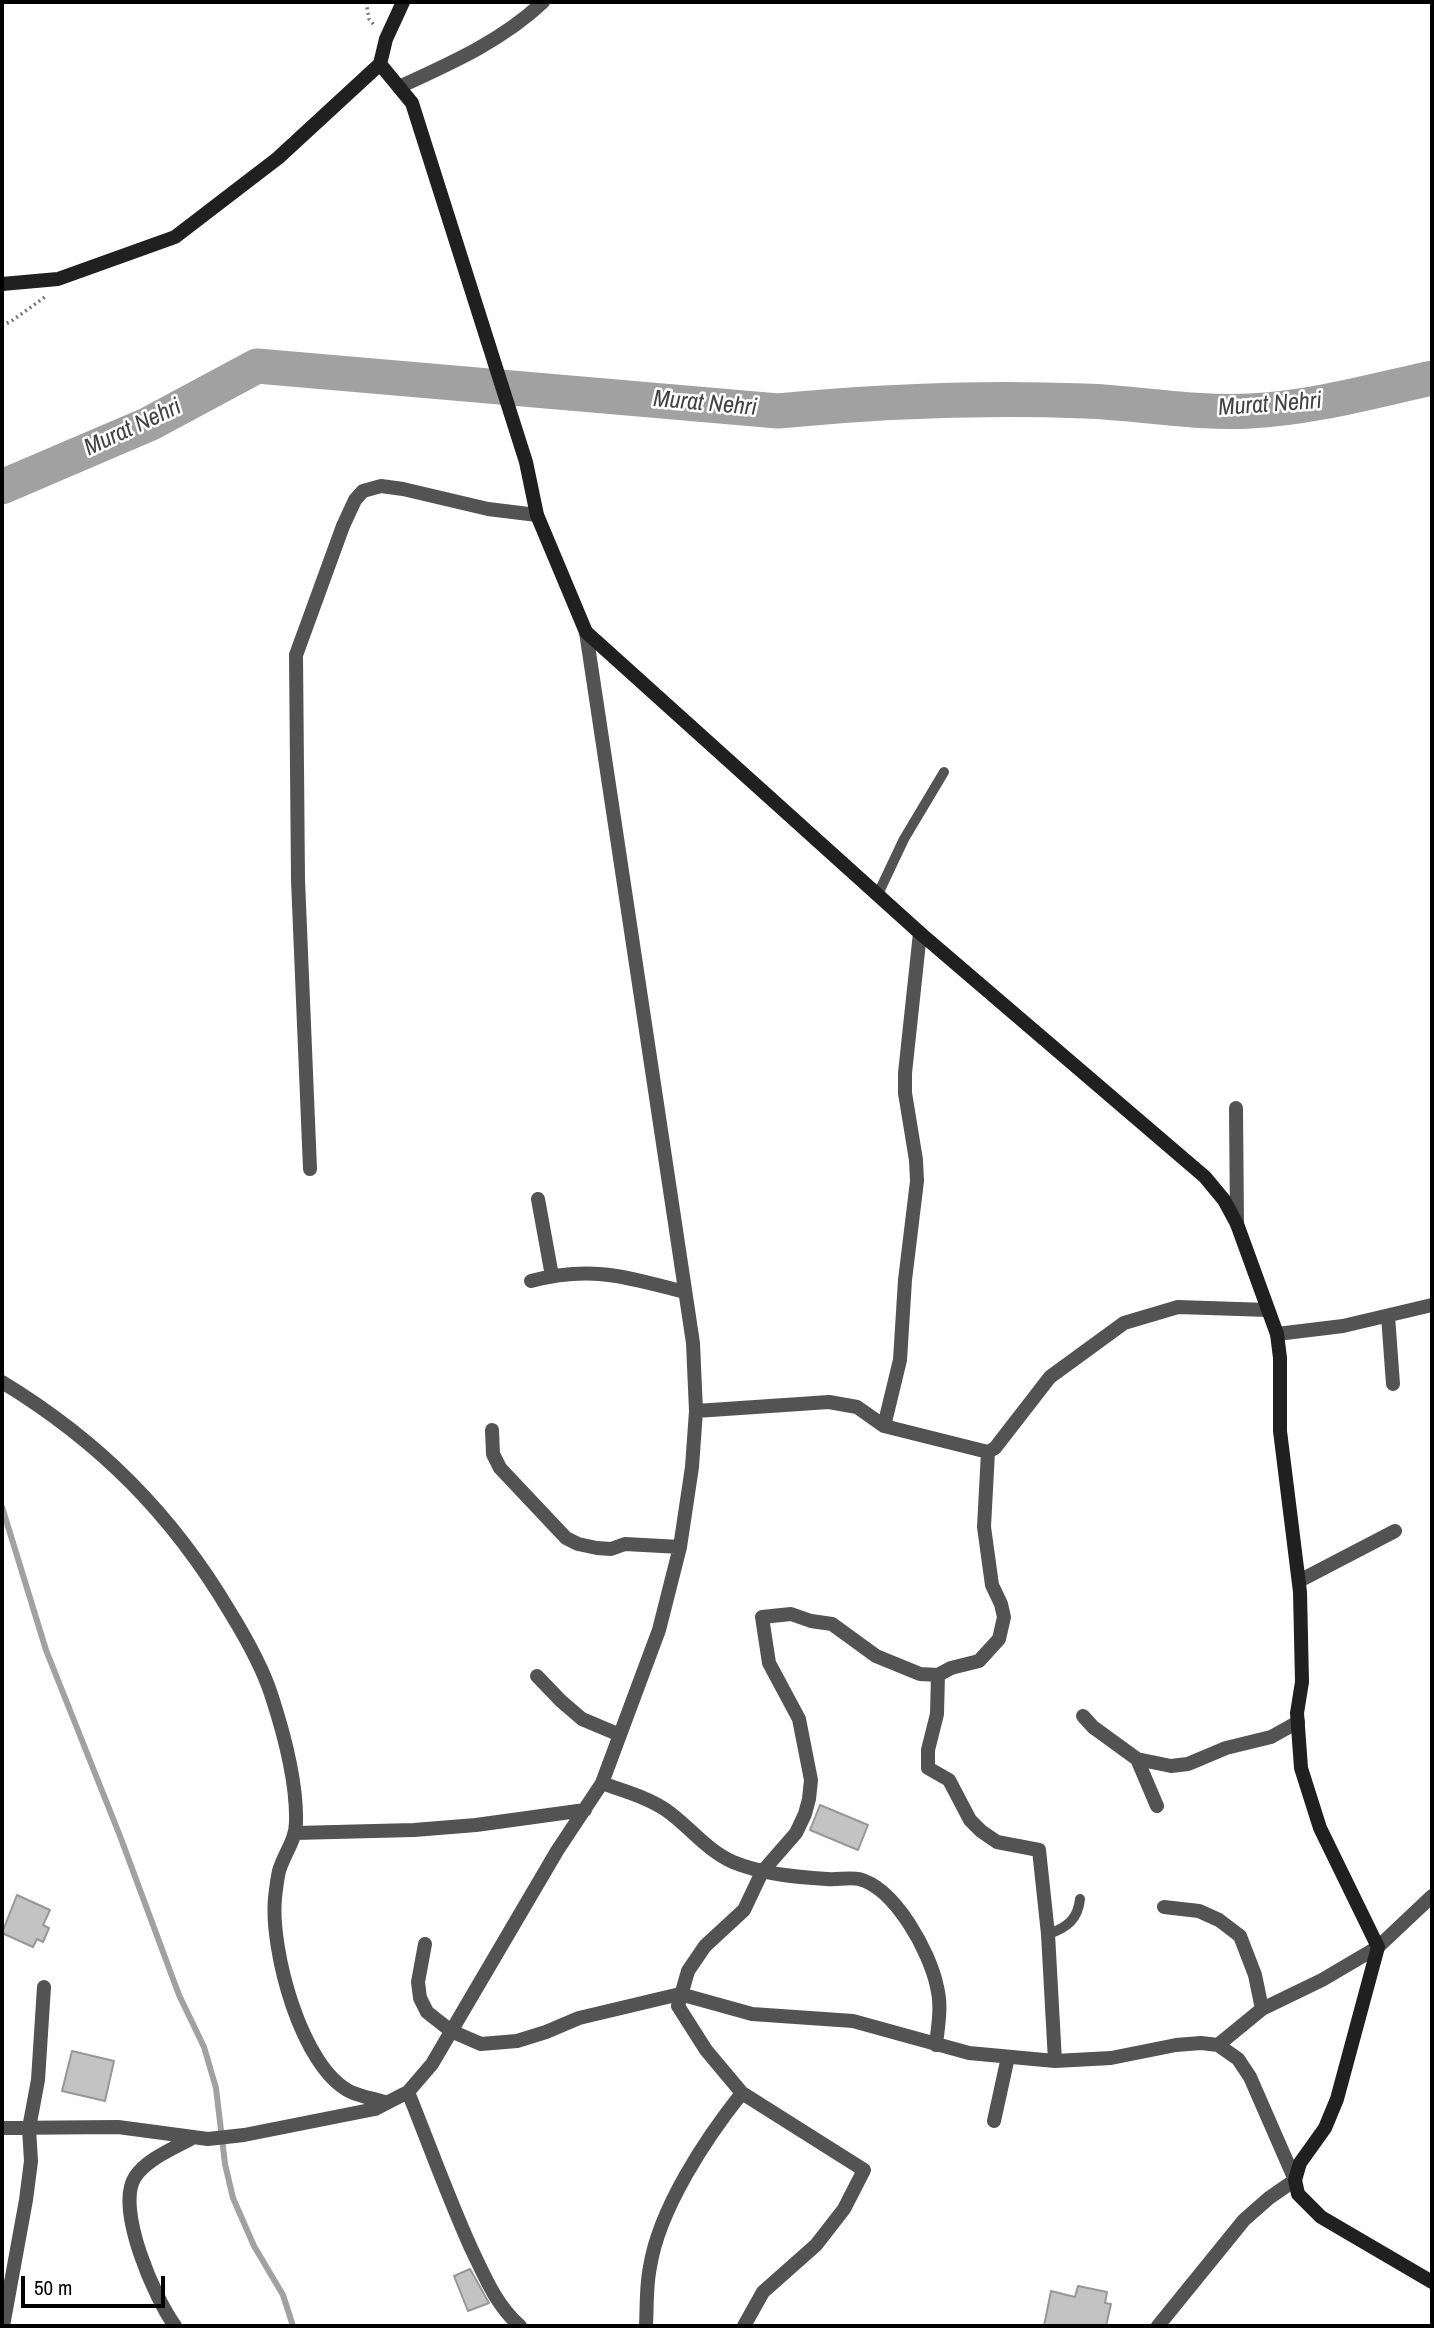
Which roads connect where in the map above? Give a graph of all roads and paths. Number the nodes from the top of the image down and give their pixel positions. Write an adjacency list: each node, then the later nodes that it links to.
1 (366, 2): 4 (path)
2 (403, 2): 4 (street)
3 (543, 2): 6 (street)
4 (386, 39): 5 (street)
5 (380, 64): 6 (street); 7 (street)
6 (399, 87): 10 (street)
7 (2, 284)
8 (54, 293): 9 (path)
9 (2, 326)
10 (537, 515): 11 (street); 16 (street)
11 (586, 632): 13 (street); 21 (street)
12 (944, 772): 13 (lane)
13 (878, 894): 14 (street)
14 (920, 933): 18 (street); 29 (street)
15 (1236, 1108): 18 (street)
16 (310, 1169)
17 (538, 1199): 19 (street)
18 (1237, 1224): 23 (street)
19 (552, 1276): 20 (street); 21 (street)
20 (531, 1282)
21 (685, 1292): 28 (street)
22 (1432, 1305): 24 (street)
23 (1268, 1310): 25 (street); 31 (street)
24 (1388, 1317): 25 (street); 27 (street)
25 (1277, 1334): 34 (street)
26 (2, 1382): 44 (street)
27 (1394, 1384)
28 (696, 1411): 29 (street); 33 (street)
29 (884, 1426): 31 (street)
30 (492, 1430): 33 (street)
31 (988, 1452): 36 (street)
32 (1395, 1531): 34 (street)
33 (680, 1546): 39 (street)
34 (1299, 1581): 38 (street)
35 (537, 1675): 39 (street)
36 (938, 1675): 45 (street); 49 (street)
37 (1083, 1716): 40 (street)
38 (1297, 1722): 40 (street); 51 (street)
39 (620, 1735): 41 (street)
40 (1137, 1759): 42 (street)
41 (602, 1783): 43 (street); 45 (street)
42 (1157, 1806)
43 (585, 1810): 44 (street); 55 (street)
44 (295, 1833): 62 (street)
45 (762, 1872): 53 (street); 56 (street)
46 (1432, 1896): 51 (street)
47 (1080, 1899): 49 (lane)
48 (1164, 1907): 54 (street)
49 (1048, 1934): 59 (street)
50 (425, 1944): 55 (street)
51 (1378, 1947): 54 (street); 67 (street)
52 (44, 1987): 65 (street)
53 (680, 1994): 55 (street); 56 (street); 61 (street)
54 (1262, 2009): 57 (street)
55 (451, 2031): 60 (street)
56 (936, 2045): 58 (street)
57 (1218, 2045): 59 (street); 67 (street)
58 (1008, 2057): 59 (street); 63 (street)
59 (1055, 2060)
60 (408, 2092): 62 (street); 71 (street)
61 (742, 2093): 72 (street); 73 (street)
62 (387, 2103): 66 (street)
63 (994, 2121)
64 (2, 2128): 65 (street)
65 (29, 2128): 66 (street); 69 (street)
66 (201, 2138): 70 (street)
67 (1295, 2180): 68 (street); 74 (street)
68 (1432, 2282)
69 (3, 2326)
70 (175, 2326)
71 (520, 2326)
72 (646, 2326)
73 (744, 2326)
74 (1158, 2326)

